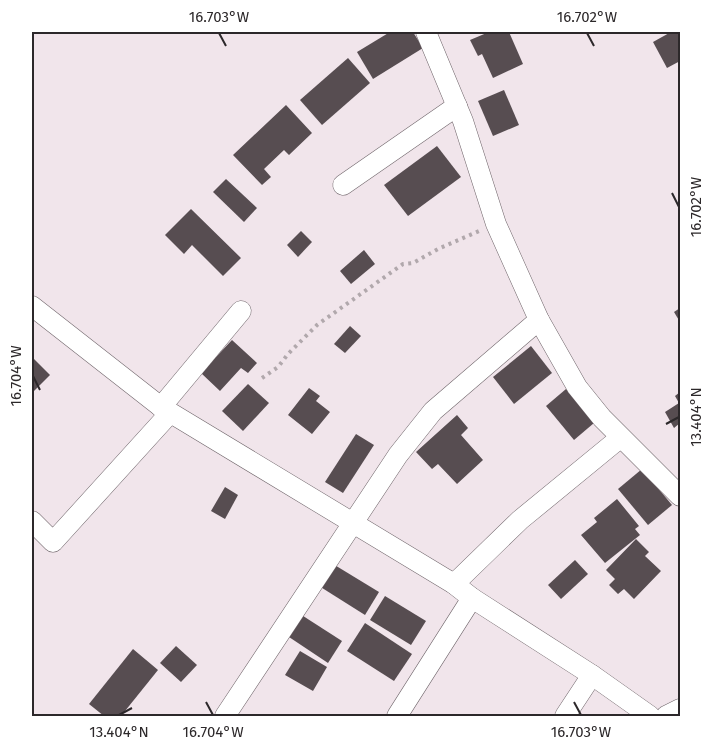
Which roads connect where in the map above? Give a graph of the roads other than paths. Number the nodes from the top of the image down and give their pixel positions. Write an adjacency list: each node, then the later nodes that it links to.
1 (426, 32): 2 (street)
2 (457, 106): 3 (street); 6 (street)
3 (343, 185)
4 (32, 306): 7 (street)
5 (241, 311): 7 (street)
6 (539, 320): 8 (street); 11 (street)
7 (165, 410): 10 (street); 11 (street)
8 (620, 438): 9 (street); 12 (street)
9 (681, 496)
10 (32, 521)
11 (352, 524): 12 (street); 16 (street)
12 (454, 584): 13 (street)
13 (472, 598): 14 (street); 17 (street)
14 (592, 675): 18 (street); 19 (street)
15 (681, 709): 20 (street)
16 (225, 717)
17 (397, 717)
18 (565, 717)
19 (650, 717)
20 (666, 717)

